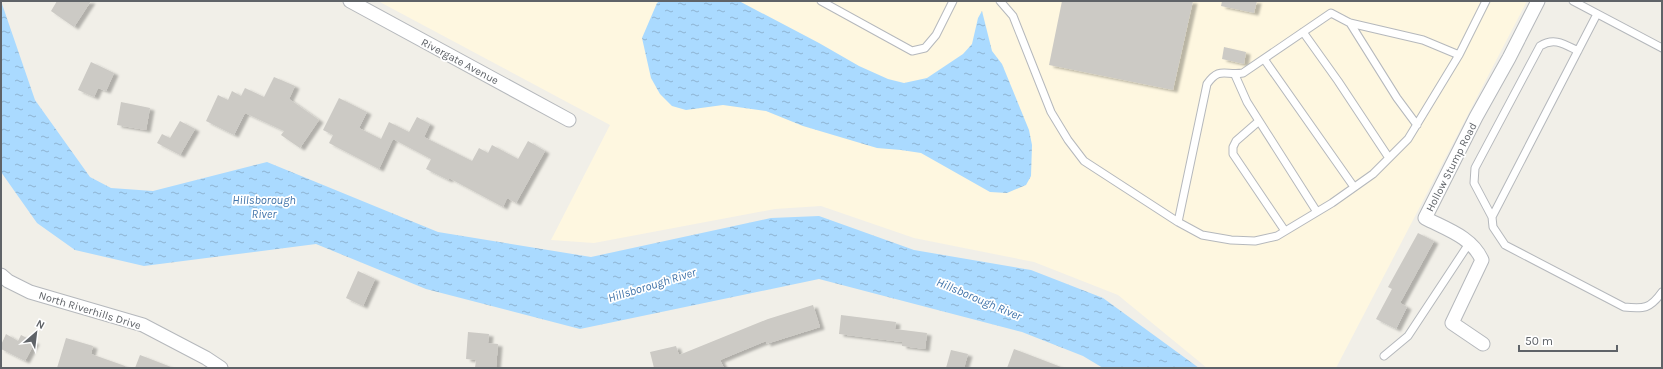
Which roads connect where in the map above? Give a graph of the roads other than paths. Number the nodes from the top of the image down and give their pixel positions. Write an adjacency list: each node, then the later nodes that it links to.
1 (350, 1): 8 (street, Rivergate Avenue)
2 (821, 1): 3 (lane)
3 (953, 1)
4 (1000, 1): 24 (lane)
5 (1486, 1): 14 (lane)
6 (1538, 1): 26 (street, Hollow Stump Road)
7 (1573, 1): 9 (lane)
8 (372, 7): 17 (street, Rivergate Avenue)
9 (1597, 14): 12 (lane); 13 (lane)
10 (1350, 23): 11 (lane); 14 (lane); 19 (lane)
11 (1303, 32): 15 (lane); 20 (lane)
12 (1662, 48)
13 (1578, 51): 23 (lane); 23 (lane)
14 (1459, 55): 19 (lane)
15 (1264, 59): 16 (lane); 21 (lane)
16 (1235, 75): 18 (lane); 24 (lane)
17 (569, 120)
18 (1259, 121): 22 (lane); 25 (lane)
19 (1416, 125): 20 (lane)
20 (1389, 158): 21 (lane)
21 (1354, 188): 22 (lane)
22 (1317, 212): 25 (lane)
23 (1492, 217): 28 (lane)
24 (1178, 222): 25 (lane)
25 (1285, 231)
26 (1470, 242): 29 (street, Hollow Stump Road); 30 (lane)
27 (1, 275): 31 (street, North Riverhills Drive)
28 (1662, 292)
29 (1483, 344)
30 (1384, 356)
31 (221, 368)

